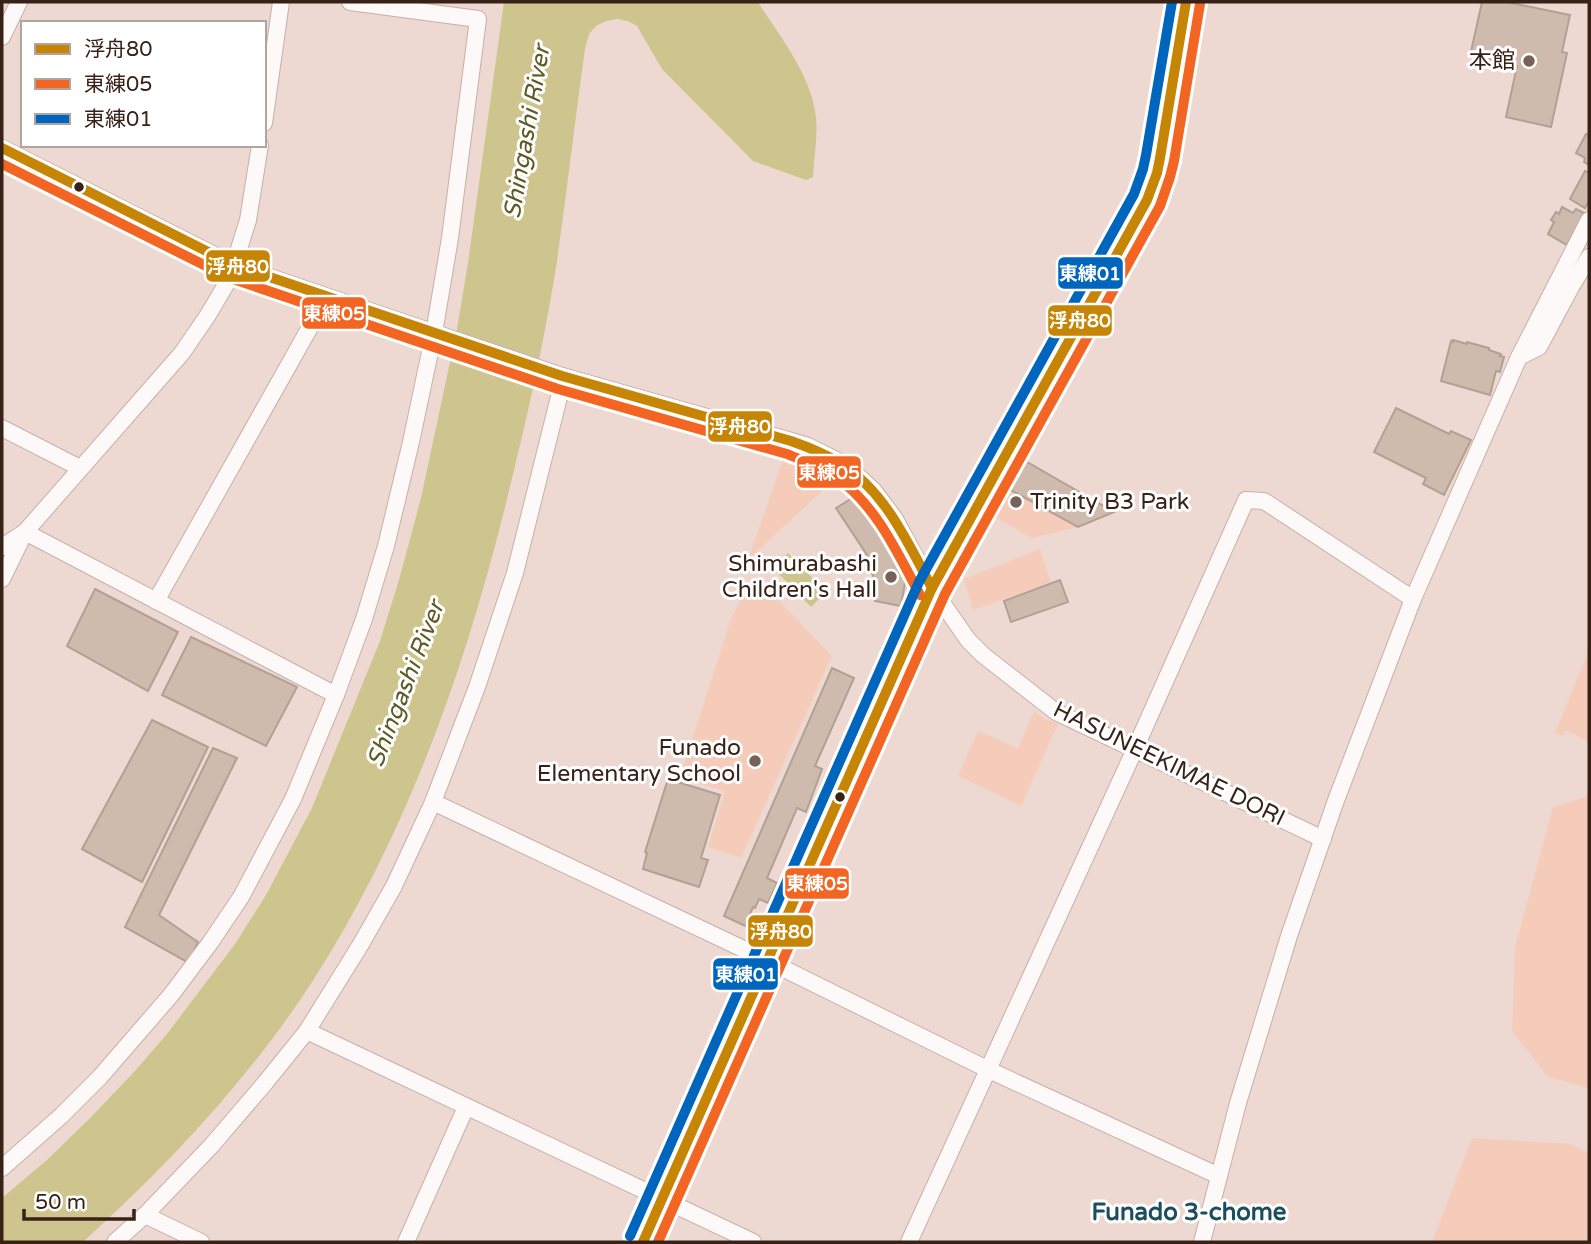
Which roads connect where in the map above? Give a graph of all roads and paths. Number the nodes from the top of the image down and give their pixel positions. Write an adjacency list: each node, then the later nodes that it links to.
1 (19, 2): 6 (street)
2 (281, 2): 7 (street)
3 (350, 2): 5 (street)
4 (1186, 2): 22 (main road)
5 (382, 4): 14 (street)
6 (2, 37)
7 (266, 109)
8 (260, 147): 12 (street)
9 (2, 148): 12 (street)
10 (1589, 220): 15 (street)
11 (1589, 257): 15 (street)
12 (234, 265): 13 (street); 18 (street)
13 (327, 297): 14 (street); 24 (street)
14 (438, 334): 16 (street, HASUNEEKIMAE DORI); 25 (street)
15 (1519, 357): 23 (street)
16 (558, 375): 22 (street, HASUNEEKIMAE DORI); 27 (street)
17 (2, 428): 18 (street)
18 (80, 468): 19 (street)
19 (25, 532): 20 (street); 21 (street); 24 (street)
20 (2, 547)
21 (2, 579)
22 (933, 588): 26 (street, HASUNEEKIMAE DORI); 29 (main road)
23 (1413, 599): 26 (street); 28 (street)
24 (156, 600): 25 (street)
25 (336, 695): 33 (street)
26 (1135, 749): 28 (street, HASUNEEKIMAE DORI); 31 (street)
27 (433, 802): 29 (street); 30 (street)
28 (1323, 839): 34 (street)
29 (768, 961): 31 (street); 35 (main road)
30 (307, 1031): 32 (street); 36 (street)
31 (989, 1070): 34 (street); 42 (street)
32 (467, 1107): 35 (street); 39 (street)
33 (2, 1168)
34 (1219, 1175): 43 (street)
35 (662, 1199): 40 (main road); 41 (street)
36 (145, 1215): 37 (street); 38 (street)
37 (116, 1242)
38 (201, 1242)
39 (406, 1242)
40 (643, 1242)
41 (753, 1242)
42 (909, 1242)
43 (1202, 1242)

